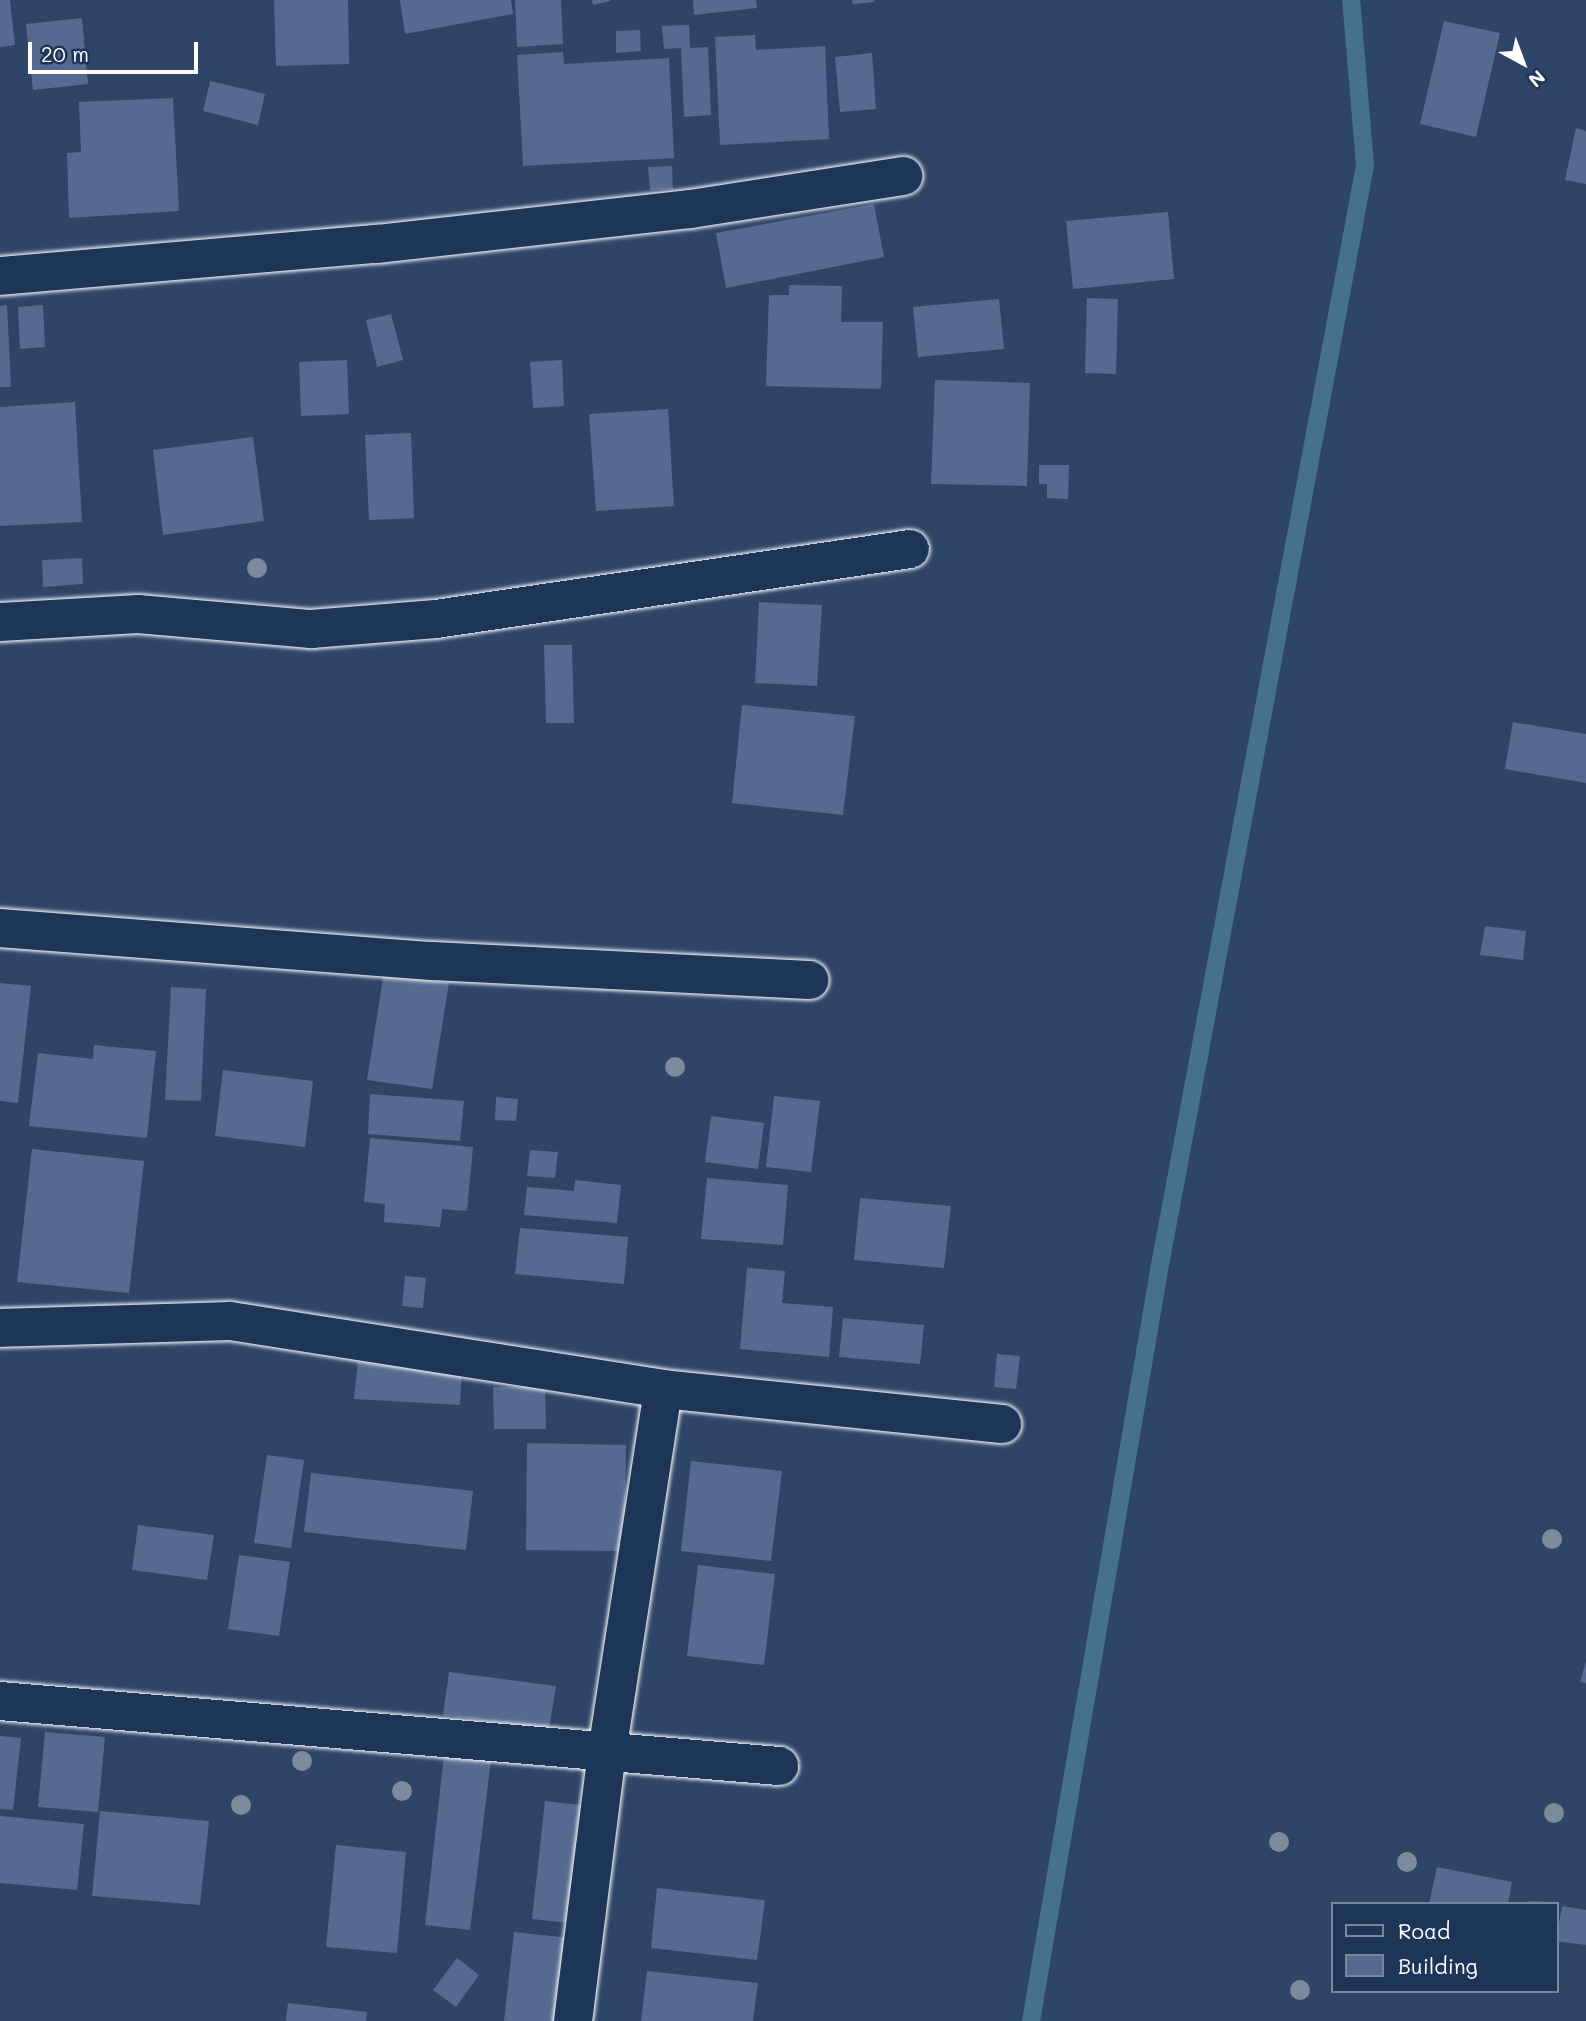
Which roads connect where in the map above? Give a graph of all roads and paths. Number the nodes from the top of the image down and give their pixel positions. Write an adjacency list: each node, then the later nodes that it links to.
1 (903, 176): 2 (street)
2 (0, 276)
3 (910, 550): 4 (street)
4 (0, 622)
5 (0, 928): 6 (street)
6 (810, 980)
7 (0, 1328): 8 (street)
8 (663, 1389): 9 (street); 11 (street)
9 (1002, 1424)
10 (0, 1701): 11 (street)
11 (607, 1752): 12 (street); 13 (street)
12 (779, 1766)
13 (573, 2021)

